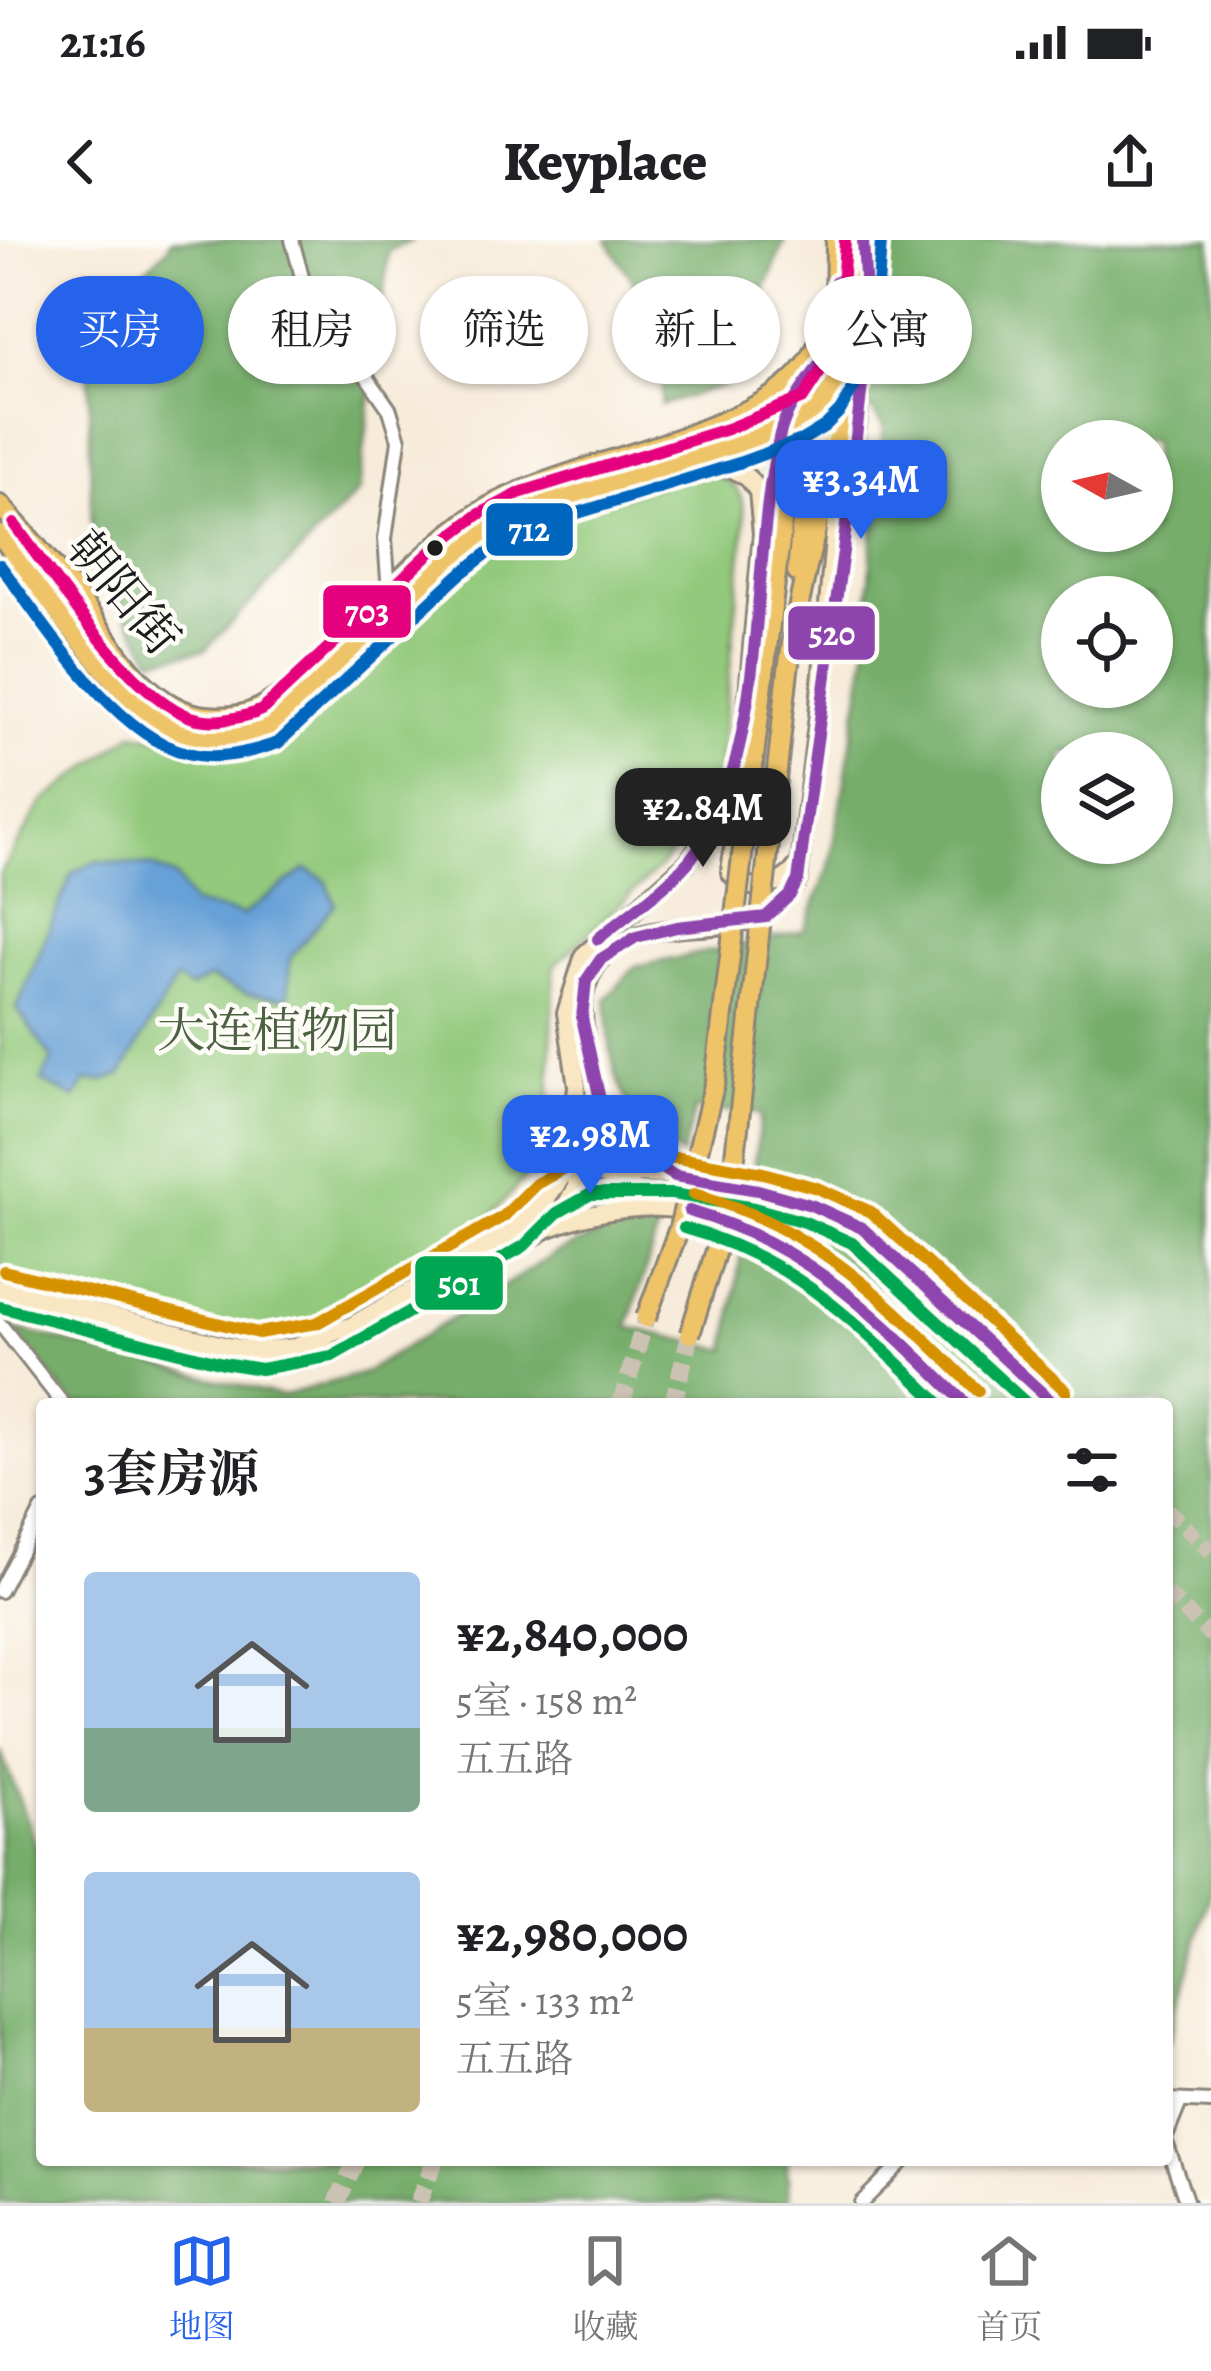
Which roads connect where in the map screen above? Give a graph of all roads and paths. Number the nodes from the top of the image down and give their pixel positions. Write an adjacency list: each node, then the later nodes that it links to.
1 (292, 240): 17 (street)
2 (836, 240): 4 (main road)
3 (863, 245): 5 (main road); 19 (main road)
4 (836, 276)
5 (861, 276)
6 (804, 366): 11 (main road)
7 (808, 384): 10 (main road)
8 (835, 384): 10 (main road)
9 (847, 384): 12 (main road)
10 (786, 425): 11 (main road); 12 (main road); 13 (main road); 15 (main road); 18 (main road); 36 (main road, bridge)
11 (683, 436): 17 (main road, 朝阳街)
12 (833, 450): 18 (main road); 19 (main road)
13 (638, 478): 15 (main road); 16 (main road)
14 (0, 505): 17 (main road, 朝阳街)
15 (763, 534): 20 (main road)
16 (0, 535)
17 (388, 593)
18 (793, 620): 38 (main road, bridge)
19 (818, 716): 21 (main road)
20 (746, 717): 21 (main road); 23 (main road)
21 (801, 861): 22 (main road)
22 (594, 1089): 24 (main road); 27 (main road)
23 (574, 1122): 24 (main road); 29 (main road)
24 (589, 1152): 26 (main road)
25 (646, 1174): 26 (main road); 27 (main road); 28 (main road)
26 (592, 1175): 28 (main road); 29 (main road); 31 (main road)
27 (675, 1176): 32 (main road)
28 (643, 1195): 30 (main road)
29 (546, 1199): 33 (main road)
30 (667, 1205): 31 (main road); 35 (main road)
31 (544, 1230): 34 (main road)
32 (912, 1270)
33 (0, 1288)
34 (0, 1304)
35 (869, 1312)
36 (646, 1318)
37 (0, 1324): 39 (street)
38 (690, 1334)
39 (58, 1398)
40 (36, 1522): 41 (street)
41 (0, 1591)
42 (1173, 2101): 43 (street)
43 (1211, 2102)
44 (1173, 2163): 47 (street)
45 (898, 2166): 46 (street)
46 (861, 2203)
47 (1186, 2203)

